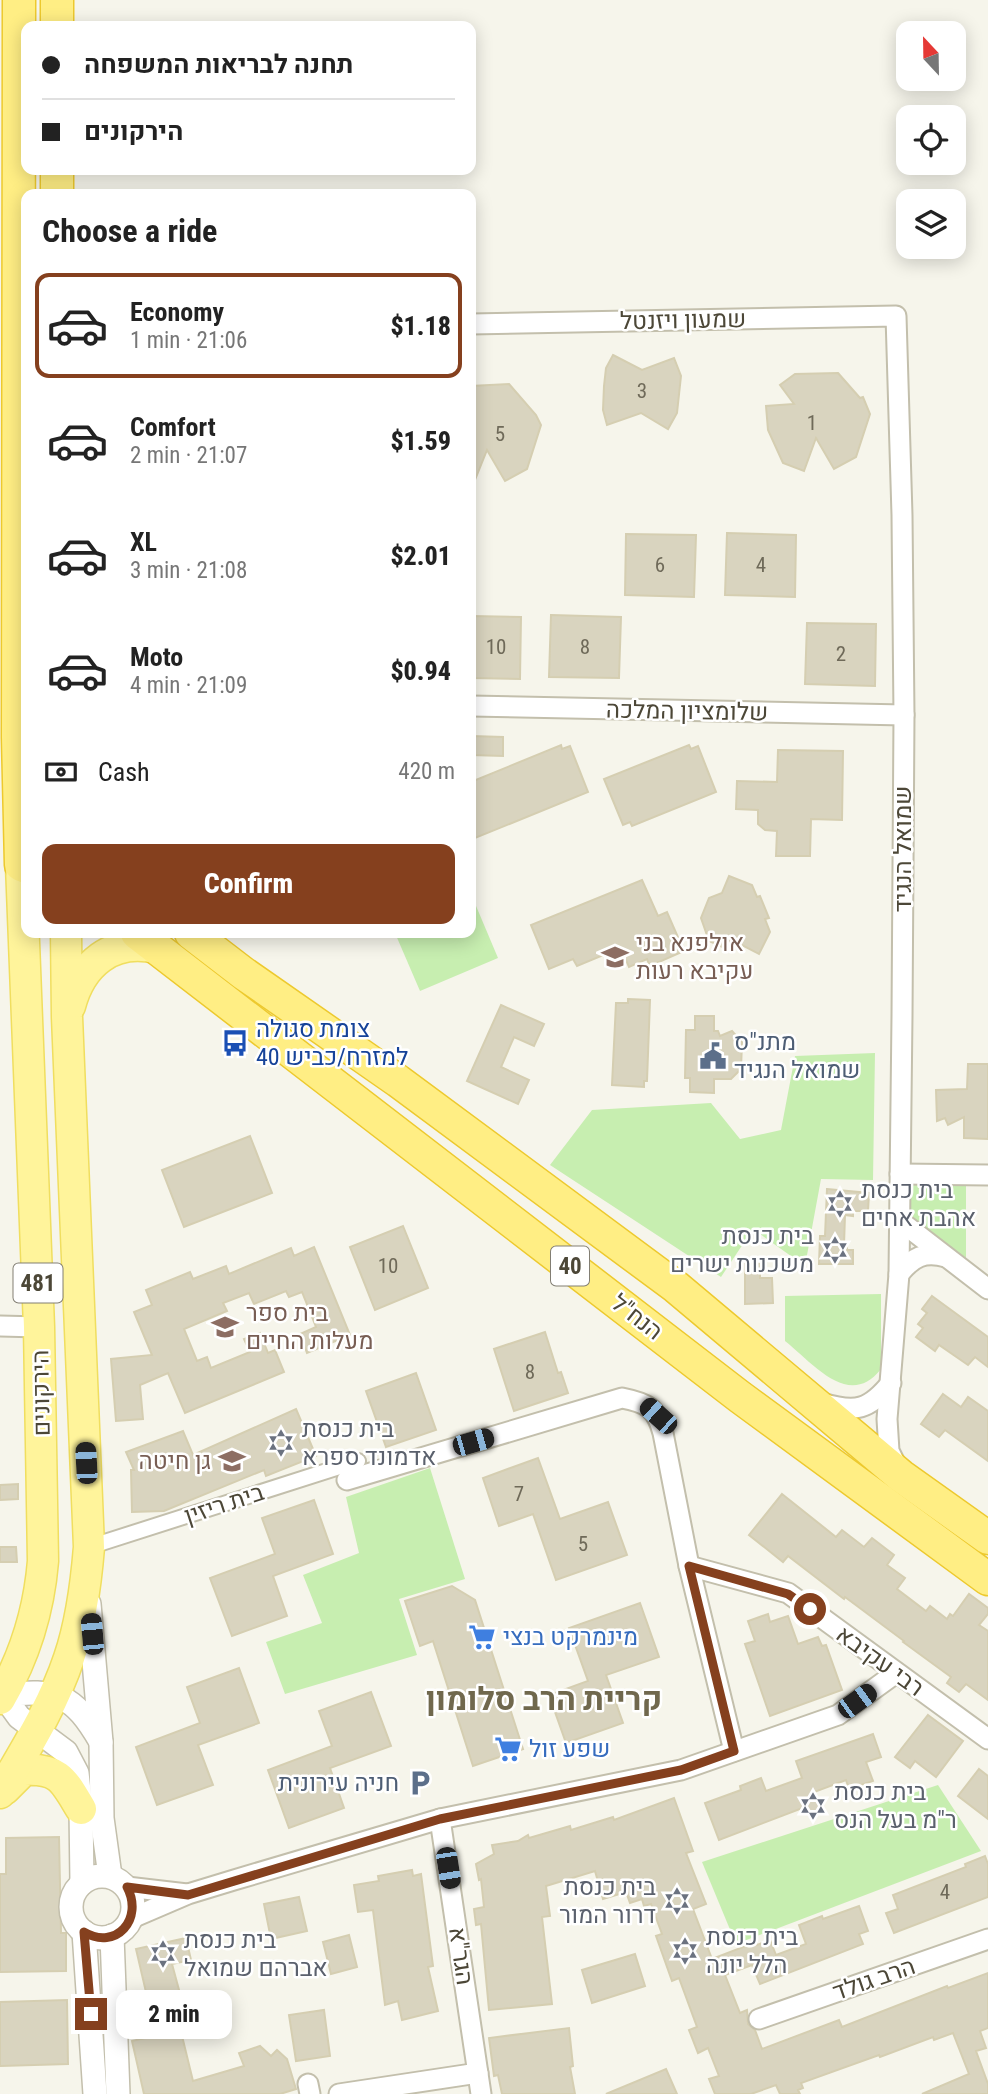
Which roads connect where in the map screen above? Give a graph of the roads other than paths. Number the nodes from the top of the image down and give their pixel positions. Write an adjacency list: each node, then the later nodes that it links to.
1 (19, 0): 8 (highway)
2 (57, 0): 3 (highway)
3 (57, 21)
4 (896, 316): 5 (street, שמעון ויזנטל); 7 (street, שמואל הנגיד)
5 (476, 324)
6 (476, 706): 7 (street, שלומציון המלכה)
7 (904, 715): 22 (street, שמואל הנגיד)
8 (18, 737): 9 (highway); 10 (highway)
9 (0, 783)
10 (15, 818): 11 (highway)
11 (16, 864): 13 (main road, הירקונים / 481)
12 (0, 905): 19 (main road)
13 (21, 924)
14 (22, 938): 19 (main road, הירקונים / 481)
15 (66, 938): 20 (main road, הירקונים / 481)
16 (198, 938): 21 (highway, הנח"ל / 40)
17 (225, 938): 21 (highway, 40)
18 (147, 940): 20 (main road); 38 (highway, הנח"ל / 40)
19 (24, 960): 29 (main road, הירקונים / 481)
20 (67, 1017): 36 (main road, הירקונים / 481)
21 (398, 1081): 31 (highway, הנח"ל / 40)
22 (900, 1174): 23 (street); 24 (street, שמואל הנגיד)
23 (988, 1175)
24 (900, 1221): 25 (street); 26 (street, שמואל הנגיד)
25 (947, 1257): 26 (street); 27 (street)
26 (900, 1274): 30 (street, שמואל הנגיד)
27 (988, 1289)
28 (0, 1326): 29 (street)
29 (39, 1327): 42 (main road, הירקונים / 481)
30 (891, 1382): 31 (street); 33 (street, שמואל הנגיד)
31 (807, 1399): 33 (highway, הנח"ל / 40)
32 (358, 1461): 36 (street, בית ריזין)
33 (901, 1476): 35 (highway, הנח"ל / 40)
34 (347, 1480): 37 (street)
35 (988, 1538)
36 (89, 1547): 39 (main road, הירקונים / 481)
37 (689, 1566): 40 (street, רבי עקיבא); 46 (street)
38 (988, 1579)
39 (86, 1580): 41 (main road, 481); 45 (street, הירקונים)
40 (896, 1673): 44 (street, רבי עקיבא); 46 (street)
41 (54, 1694): 42 (street); 43 (main road, 481); 45 (street)
42 (1, 1697): 43 (street)
43 (36, 1731): 47 (main road, 481); 48 (street)
44 (988, 1739)
45 (102, 1742): 50 (street, הירקונים)
46 (734, 1751): 49 (street)
47 (0, 1793): 48 (main road)
48 (81, 1809): 51 (street)
49 (440, 1819): 52 (street); 58 (street, הגר"א)
50 (119, 1882): 51 (street); 52 (street); 53 (street)
51 (82, 1883): 54 (street)
52 (188, 1895): 53 (street)
53 (131, 1918): 55 (street)
54 (84, 1932): 55 (street); 59 (street)
55 (111, 1936): 60 (street)
56 (988, 1939): 57 (street, הרב גולד)
57 (759, 2020)
58 (478, 2073): 61 (street); 62 (street, הגר"א)
59 (95, 2094)
60 (118, 2094)
61 (340, 2094)
62 (481, 2094)

